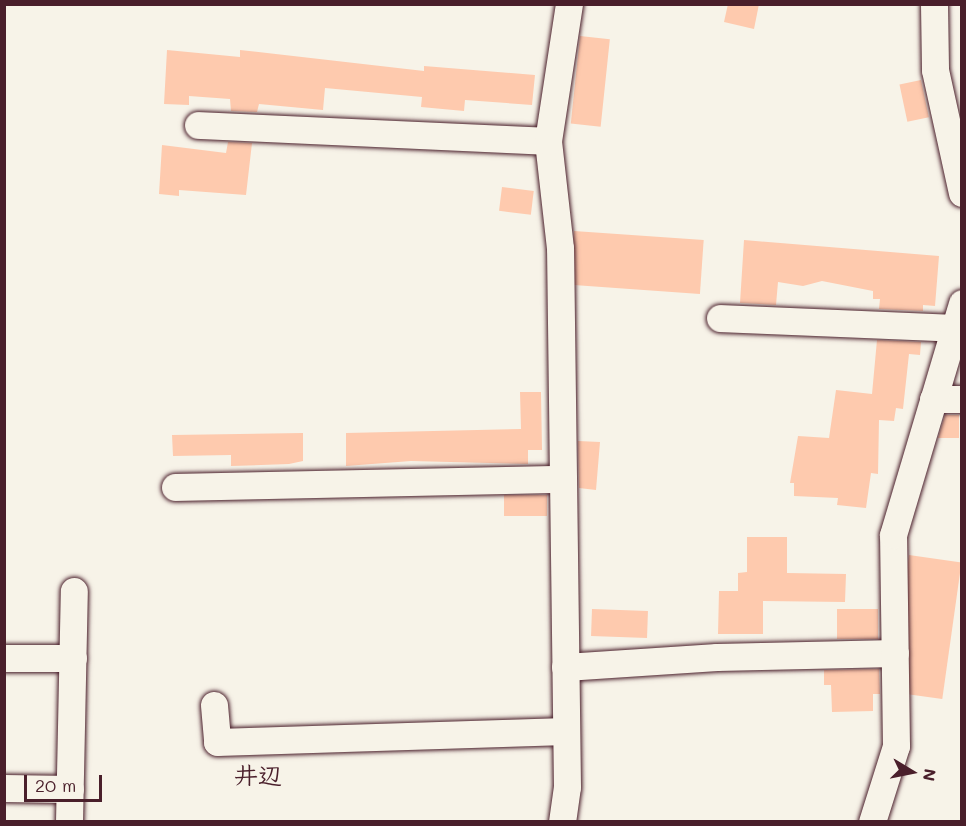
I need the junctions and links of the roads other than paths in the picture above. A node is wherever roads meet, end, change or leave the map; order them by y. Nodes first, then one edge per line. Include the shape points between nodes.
1 (569, 4) edge
2 (934, 4) edge
3 (198, 125) dead end
4 (548, 141) junction
5 (962, 193) edge
6 (962, 303) edge
7 (720, 318) dead end
8 (954, 328) junction
9 (933, 399) junction
10 (962, 399) edge
11 (563, 479) junction
12 (175, 487) dead end
13 (74, 591) dead end
14 (895, 653) junction
15 (4, 658) edge
16 (73, 658) junction
17 (565, 667) junction
18 (214, 705) dead end
19 (566, 731) junction
20 (4, 788) edge
21 (70, 789) junction
22 (69, 822) edge
23 (562, 822) edge
24 (872, 822) edge

1 - 4 street
2 - 5 street via 934,70
3 - 4 street
4 - 11 street via 560,248
6 - 8 street
7 - 8 street
8 - 9 street
9 - 10 street
9 - 14 street via 894,535
11 - 12 street
11 - 17 street
13 - 16 street
14 - 17 street via 717,657
14 - 24 street via 896,746
15 - 16 street
16 - 21 street
17 - 19 street
18 - 19 street via 217,742
19 - 23 street
20 - 21 street
21 - 22 street

